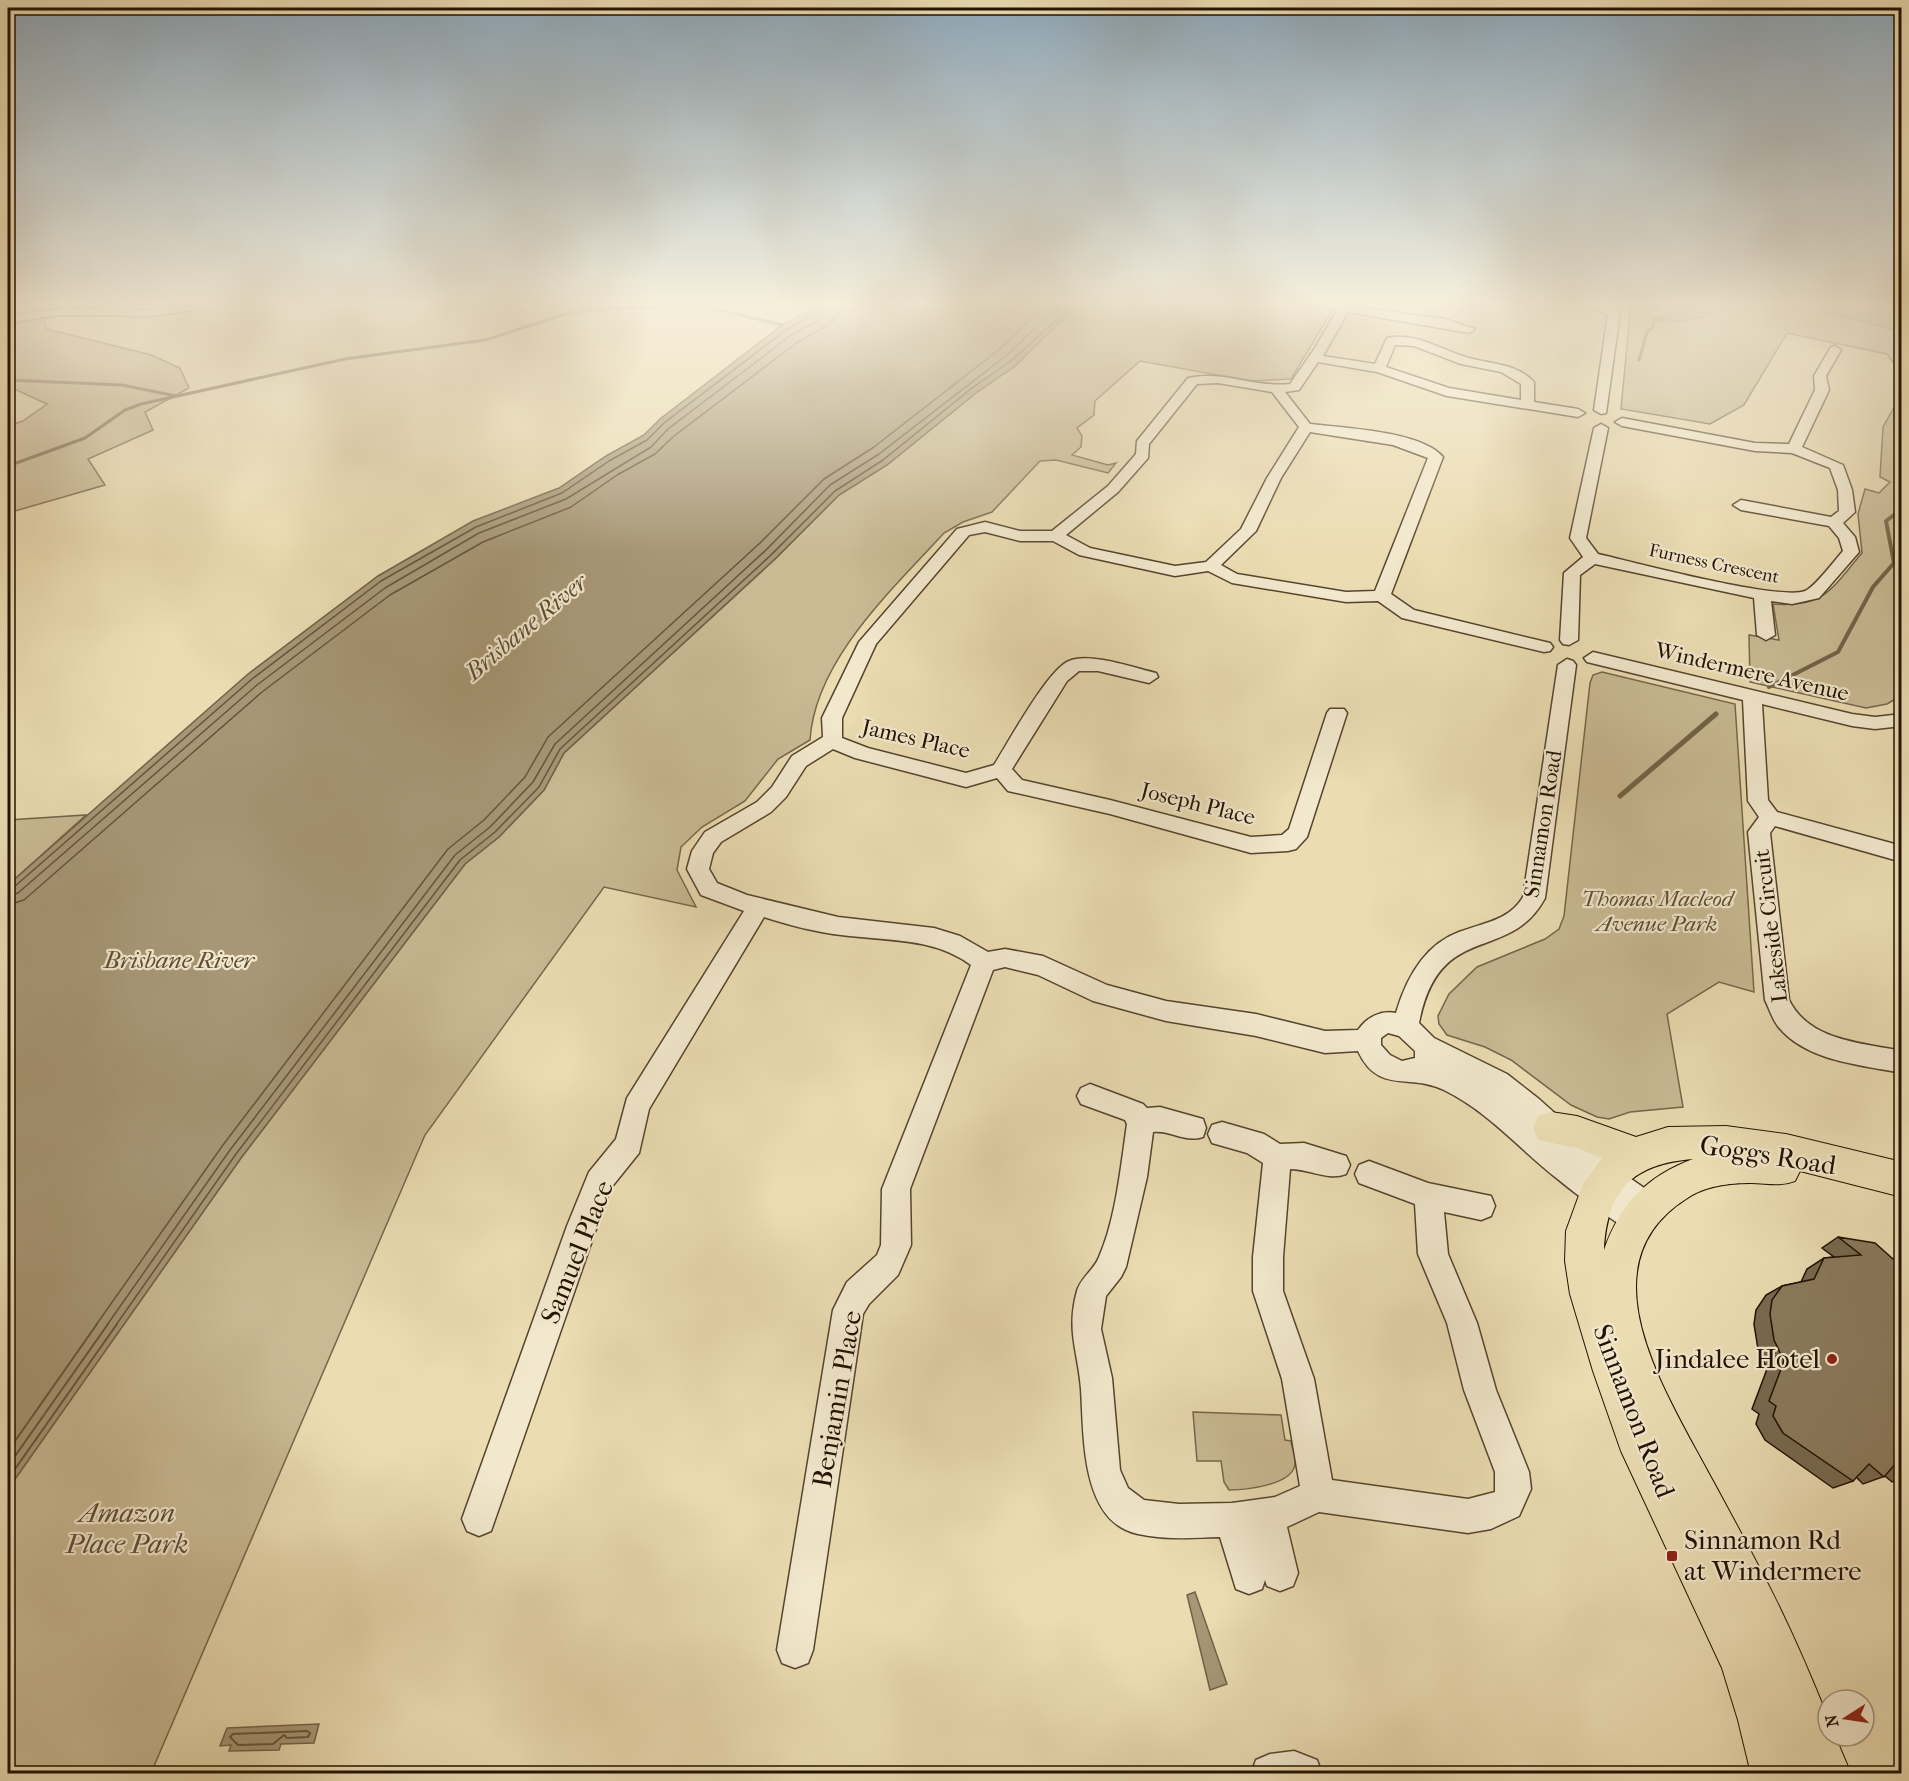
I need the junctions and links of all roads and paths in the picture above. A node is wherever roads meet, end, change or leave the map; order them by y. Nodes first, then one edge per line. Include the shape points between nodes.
1 (1189, 386) edge
2 (1257, 386) edge
3 (1295, 386) edge
4 (1427, 386) edge
5 (1528, 386) edge
6 (1604, 386) edge
7 (1821, 386) edge
8 (1276, 389) junction
9 (1527, 405) junction
10 (1601, 410) junction
11 (1578, 413) junction
12 (1622, 422) junction
13 (1306, 427) junction
14 (1601, 428) junction
15 (1794, 449) junction
16 (1834, 522) junction
17 (1738, 525) dead end
18 (1060, 532) junction
19 (1592, 558) junction
20 (1212, 566) junction
21 (1762, 595) junction
22 (1382, 596) junction
23 (1766, 635) dead end
24 (1569, 640) junction
25 (1544, 647) junction
26 (1593, 658) junction
27 (1567, 665) junction
28 (1149, 677) dead end
29 (1752, 696) junction
30 (1337, 713) dead end
31 (1902, 720) edge
32 (831, 741) junction
33 (1001, 770) junction
34 (1770, 817) junction
35 (1902, 854) edge
36 (759, 907) junction
37 (984, 962) junction
38 (1406, 1026) junction
39 (1367, 1041) junction
40 (1422, 1058) junction
41 (1902, 1062) edge
42 (1090, 1096) dead end
43 (1141, 1121) junction
44 (1193, 1128) dead end
45 (1551, 1128) junction
46 (1222, 1134) dead end
47 (1638, 1155) junction
48 (1277, 1157) junction
49 (1336, 1165) dead end
50 (1369, 1174) dead end
51 (1902, 1180) edge
52 (1603, 1185) junction
53 (1428, 1196) junction
54 (1902, 1199) edge
55 (1481, 1206) dead end
56 (1641, 1213) junction
57 (1318, 1495) junction
58 (1267, 1515) junction
59 (479, 1519) dead end
60 (1232, 1520) junction
61 (795, 1650) dead end
62 (1269, 1773) edge
63 (1303, 1773) edge
64 (1777, 1773) edge
65 (1825, 1773) edge

1 - 18 street via 1142,444 1143,455 1109,494
2 - 8 street
3 - 8 street
4 - 9 street
5 - 9 street
6 - 10 street
7 - 15 street
8 - 13 street
9 - 11 street
10 - 11 street
10 - 12 street
11 - 14 street via 1581,422
12 - 14 street via 1619,427
12 - 15 street via 1755,447
13 - 20 street via 1274,478 1248,531
13 - 22 street via 1407,444 1428,449 1436,457
14 - 19 street via 1578,538
15 - 16 street via 1836,465 1845,490 1847,512
16 - 17 street via 1739,498
16 - 21 street, Furness Crescent via 1847,537 1851,552 1814,594 1792,599
18 - 20 street via 1085,552 1175,571
18 - 32 street via 1020,536 985,527 963,532 868,642 832,718
19 - 21 street, Furness Crescent
19 - 24 street via 1572,573
20 - 22 street via 1232,578 1346,597
21 - 23 street
22 - 25 street via 1408,614
24 - 25 street via 1555,639
24 - 26 street via 1583,645
25 - 27 street via 1550,657
26 - 27 street via 1585,665
26 - 29 street, Windermere Avenue
27 - 38 street, Sinnamon Road via 1534,898 1517,921 1464,939 1440,954 1418,983
28 - 33 street via 1098,665 1074,666 1060,677
29 - 31 street, Windermere Avenue via 1851,720
29 - 34 street, Lakeside Circuit via 1758,801
30 - 33 street, Joseph Place via 1299,832 1288,843 1251,845 1015,786
32 - 33 street, James Place via 966,780
32 - 36 street via 798,761 779,792 764,807 714,837 703,851 698,869 709,889
34 - 35 street, Lakeside Circuit
34 - 41 street, Lakeside Circuit via 1760,832 1777,1000 1782,1016 1795,1030 1818,1043
36 - 37 street via 840,926 948,940 969,949
36 - 59 street, Samuel Place via 636,1106 629,1144 599,1181
37 - 39 street via 1005,958 1043,966 1101,994 1166,1011 1256,1025 1325,1042
37 - 61 street, Benjamin Place via 896,1189 896,1245 888,1265 858,1293 848,1310
38 - 39 street via 1378,1024
38 - 40 street via 1415,1032
39 - 40 street via 1374,1058 1382,1065 1406,1073
40 - 45 street via 1498,1082
40 - 52 street via 1494,1106 1568,1171
42 - 43 street via 1134,1112
43 - 44 street via 1160,1119
43 - 60 street via 1121,1233 1111,1267 1092,1290 1087,1310 1103,1471 1116,1500 1137,1517
45 - 47 main road via 1577,1132
45 - 52 street
46 - 48 street via 1254,1143
47 - 51 main road, Goggs Road via 1667,1144 1739,1145
47 - 52 main road, Goggs Road
48 - 49 street via 1304,1156
48 - 57 street via 1268,1292 1298,1379
50 - 53 street
52 - 56 street
52 - 64 main road, Sinnamon Road via 1586,1227 1584,1251 1587,1278 1613,1372 1651,1468 1751,1676
53 - 55 street
53 - 57 street via 1433,1254 1462,1323 1480,1390 1512,1472 1514,1489 1507,1504 1468,1516
54 - 56 main road, Goggs Road via 1755,1166 1716,1169 1680,1180
56 - 65 main road, Sinnamon Road via 1622,1251 1617,1278 1617,1304 1629,1359 1667,1442 1755,1608
57 - 58 street
58 - 60 street
58 - 60 street via 1264,1574
62 - 63 street

